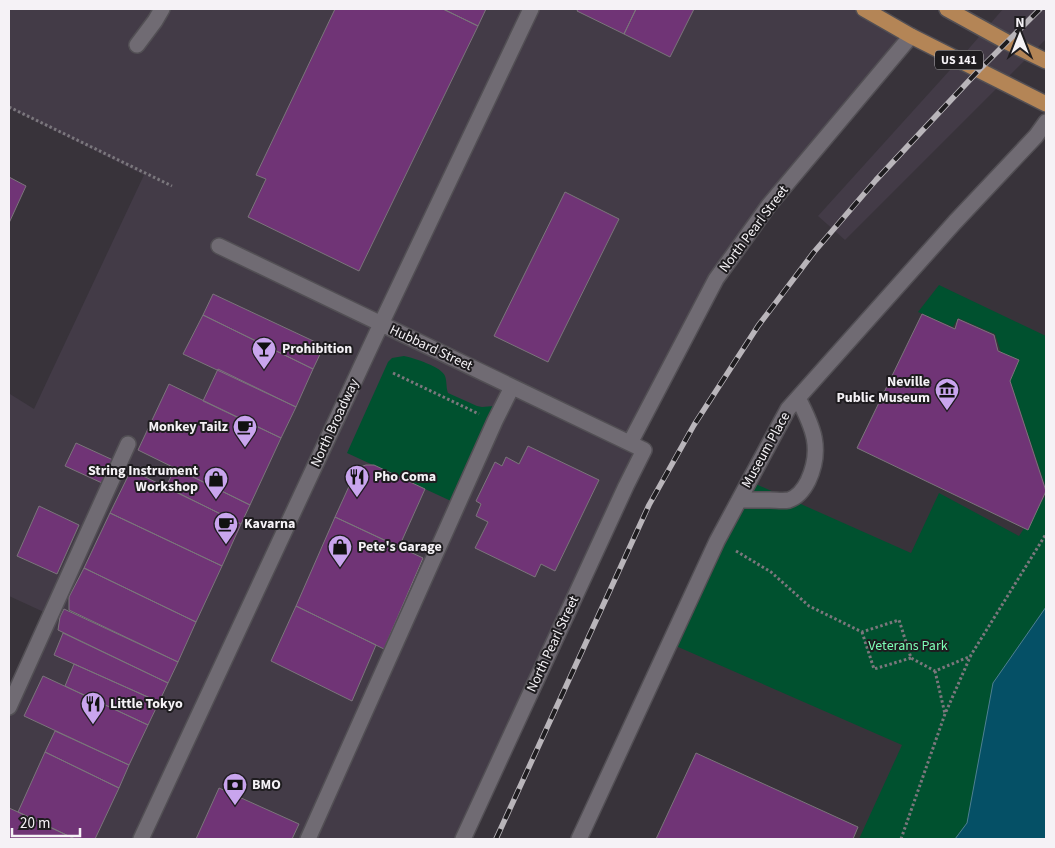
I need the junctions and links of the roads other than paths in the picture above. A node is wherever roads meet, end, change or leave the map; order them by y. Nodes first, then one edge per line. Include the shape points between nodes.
1 (162, 9) edge
2 (531, 9) edge
3 (947, 9) edge
4 (870, 10) edge
5 (911, 36) junction
6 (137, 45) dead end
7 (1046, 62) edge
8 (1046, 104) edge
9 (1046, 122) edge
10 (219, 246) dead end
11 (381, 324) junction
12 (512, 387) junction
13 (798, 398) junction
14 (128, 444) dead end
15 (637, 447) junction
16 (739, 500) junction
17 (9, 707) edge
18 (141, 839) edge
19 (308, 839) edge
20 (463, 839) edge
21 (579, 839) edge

1 - 6 street
2 - 11 street, North Broadway
3 - 7 main road, US 141
4 - 5 main road, US 141
5 - 8 main road, US 141
5 - 15 street, North Pearl Street via 769,205 716,279
9 - 13 street, Museum Place
10 - 11 street, Hubbard Street
11 - 12 street, Hubbard Street
11 - 18 street, North Broadway
12 - 15 street, Hubbard Street
12 - 19 street
13 - 16 street, Museum Place via 788,409
13 - 16 street via 810,420 816,444 814,466 802,491 790,500
14 - 17 street
15 - 20 street, North Pearl Street via 626,486
16 - 21 street, Museum Place

